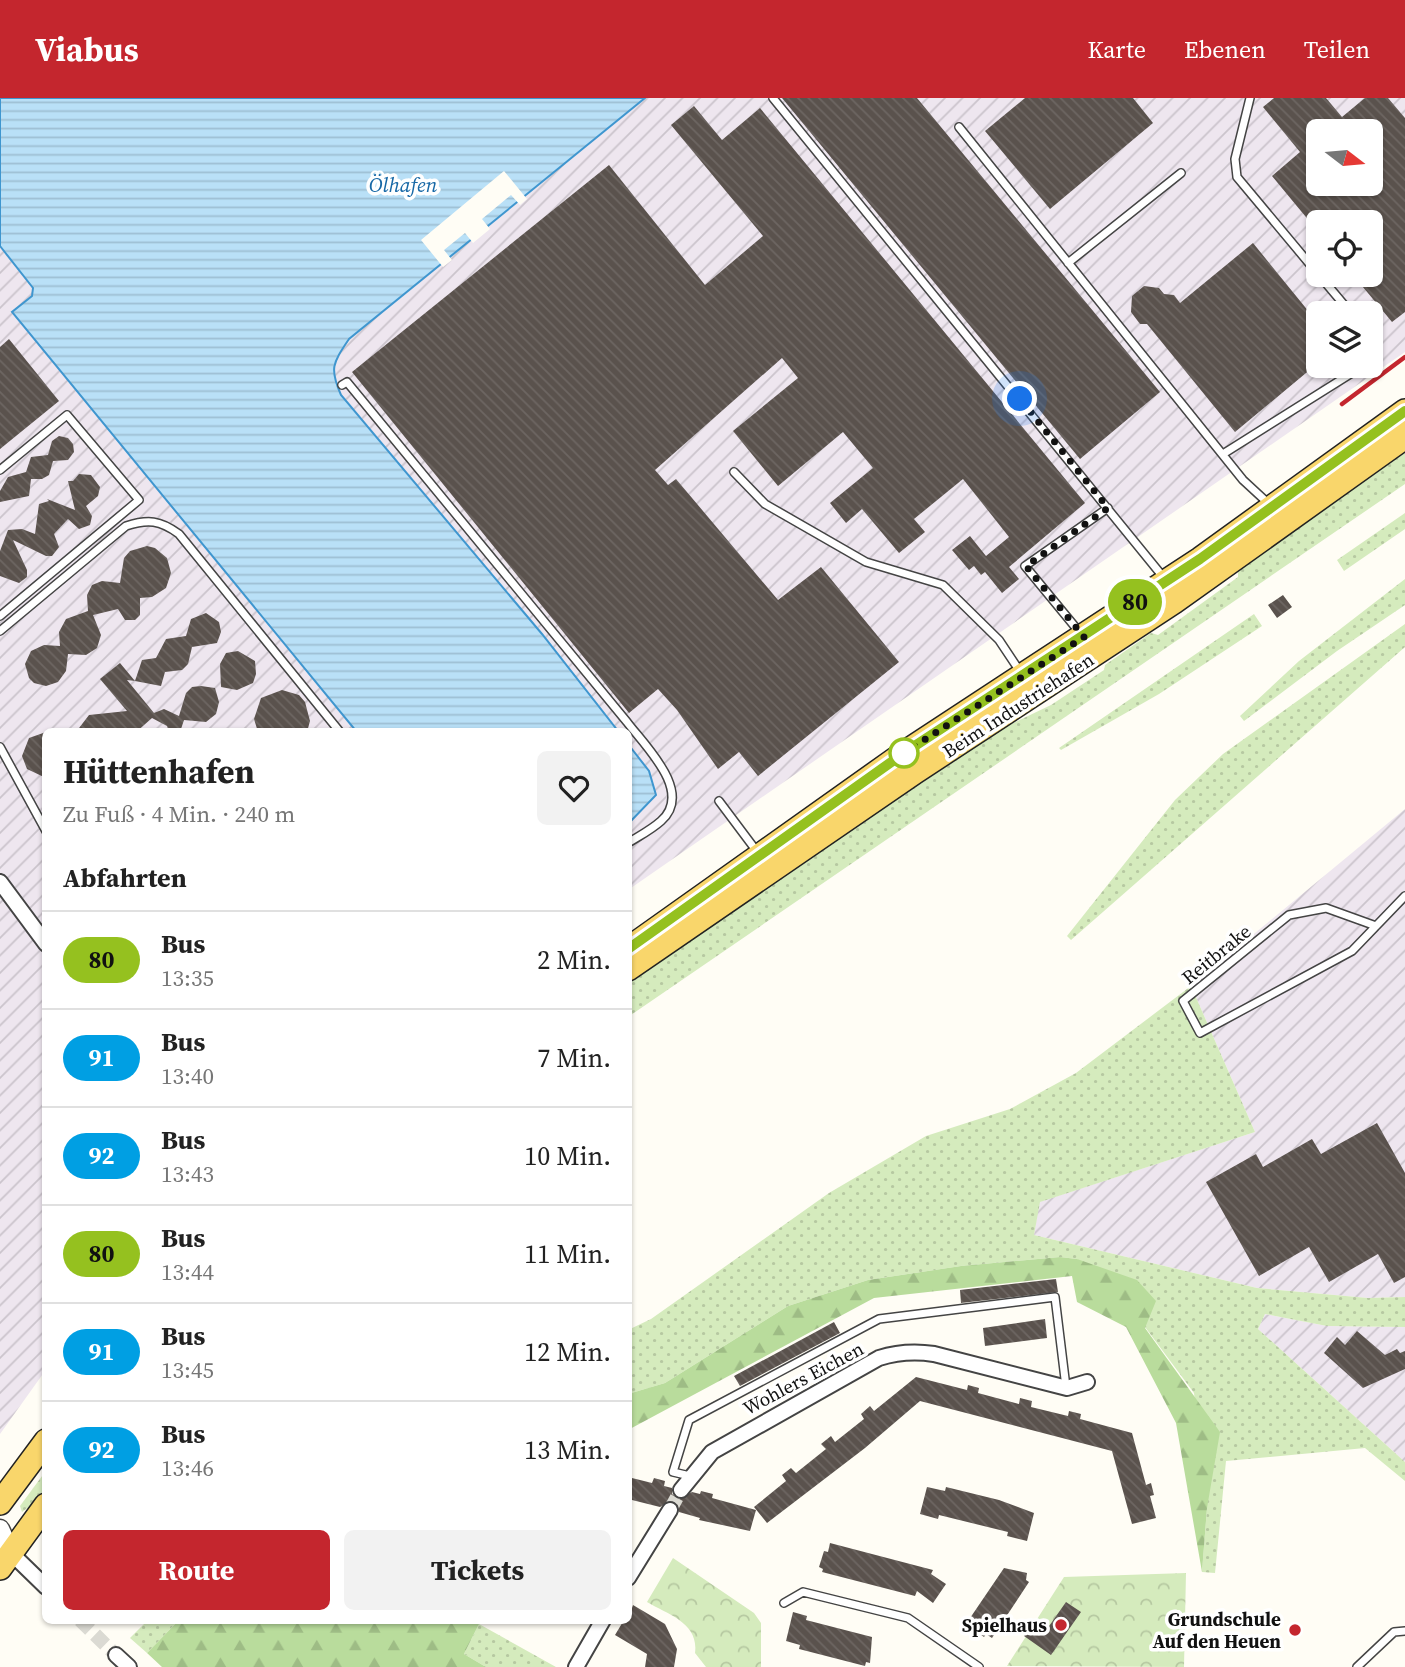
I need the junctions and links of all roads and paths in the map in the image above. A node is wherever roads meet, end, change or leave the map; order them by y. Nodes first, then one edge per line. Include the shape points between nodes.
1 (773, 98) edge
2 (1250, 98) edge
3 (959, 127) dead end
4 (1181, 173) dead end
5 (1306, 260) edge
6 (1068, 263) junction
7 (1329, 287) edge
8 (1341, 301) edge
9 (1344, 378) edge
10 (342, 385) dead end
11 (1405, 411) edge
12 (1405, 437) edge
13 (1223, 454) junction
14 (0, 471) edge
15 (734, 472) dead end
16 (1272, 507) junction
17 (1108, 508) junction
18 (1167, 581) junction
19 (0, 616) edge
20 (0, 631) edge
21 (1084, 637) junction
22 (1023, 676) junction
23 (337, 728) edge
24 (631, 728) edge
25 (632, 729) edge
26 (0, 747) edge
27 (719, 801) dead end
28 (42, 824) edge
29 (632, 840) edge
30 (761, 857) junction
31 (0, 882) edge
32 (1405, 896) edge
33 (1376, 926) junction
34 (42, 939) edge
35 (632, 946) edge
36 (632, 966) edge
37 (1087, 1382) dead end
38 (1067, 1388) junction
39 (42, 1446) edge
40 (690, 1476) junction
41 (681, 1490) tunnel mouth
42 (0, 1503) edge
43 (42, 1510) edge
44 (670, 1510) tunnel mouth
45 (0, 1530) edge
46 (4, 1556) edge
47 (632, 1572) edge
48 (42, 1584) edge
49 (784, 1603) dead end
50 (601, 1624) edge
51 (1405, 1630) edge
52 (116, 1655) tunnel mouth
53 (129, 1667) edge
54 (576, 1667) edge
55 (979, 1667) edge
56 (1357, 1667) edge

1 - 17 lane
2 - 5 lane via 1235,159 1237,177
3 - 6 lane
4 - 6 lane
6 - 13 lane
7 - 8 lane
9 - 13 lane
10 - 24 lane via 347,382
11 - 16 main road, Beim Industriehafen
12 - 36 main road, Beim Industriehafen via 1174,602
13 - 16 lane
14 - 19 lane via 67,415 139,500
15 - 22 lane via 765,504 866,562 943,585 999,640
16 - 18 main road, Beim Industriehafen
17 - 18 lane
17 - 21 lane via 1026,566
18 - 21 main road, Beim Industriehafen
20 - 23 lane via 126,526 147,520 164,523 179,534
21 - 22 main road, Beim Industriehafen
22 - 30 main road, Beim Industriehafen via 904,753
25 - 29 lane via 673,792 671,809 662,821
26 - 28 lane
27 - 30 lane
30 - 35 main road, Beim Industriehafen
31 - 34 street
32 - 33 lane, Reitbrake
33 - 33 lane, Reitbrake via 1352,951 1200,1033 1183,1001 1289,915 1326,908
37 - 38 street
38 - 40 street, Wohlers Eichen via 934,1354 895,1353 749,1428 712,1451
38 - 40 lane via 1055,1297 879,1319 689,1420 673,1472
39 - 42 main road
40 - 41 street, Wohlers Eichen
43 - 46 main road
44 - 47 street
45 - 46 street
46 - 48 street
49 - 55 lane via 803,1592 908,1618
50 - 54 street
51 - 56 lane via 1394,1632
52 - 53 street

